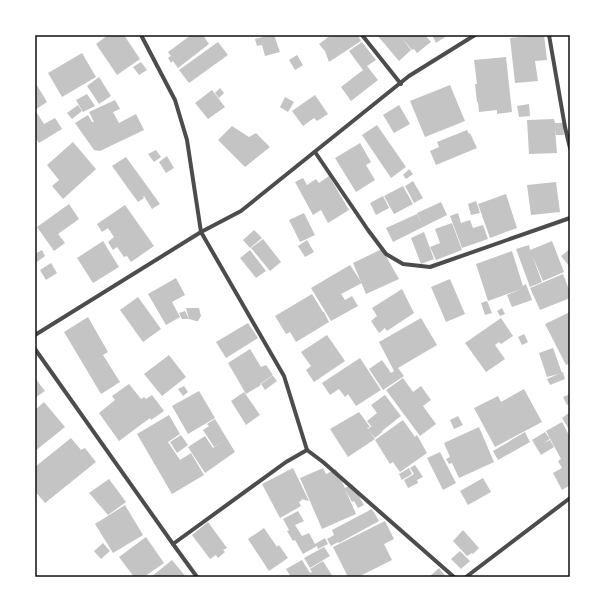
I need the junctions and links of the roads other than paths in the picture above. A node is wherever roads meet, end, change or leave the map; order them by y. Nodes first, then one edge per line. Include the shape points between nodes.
1 (141, 35) edge
2 (362, 35) edge
3 (475, 35) edge
4 (549, 35) edge
5 (401, 84) junction
6 (570, 148) edge
7 (315, 152) junction
8 (570, 218) edge
9 (201, 232) junction
10 (35, 336) edge
11 (35, 349) edge
12 (307, 450) junction
13 (570, 498) edge
14 (173, 544) junction
15 (197, 577) edge
16 (454, 577) edge
17 (466, 577) edge

1 - 9 street via 175,100 187,140
2 - 5 street
3 - 5 street via 409,76
4 - 6 street
5 - 7 street
7 - 8 street via 386,254 403,264 430,267
7 - 9 street via 241,211
9 - 10 street
9 - 12 street via 284,376
11 - 14 street
12 - 14 street via 286,462
12 - 16 street
13 - 17 street
14 - 15 street

